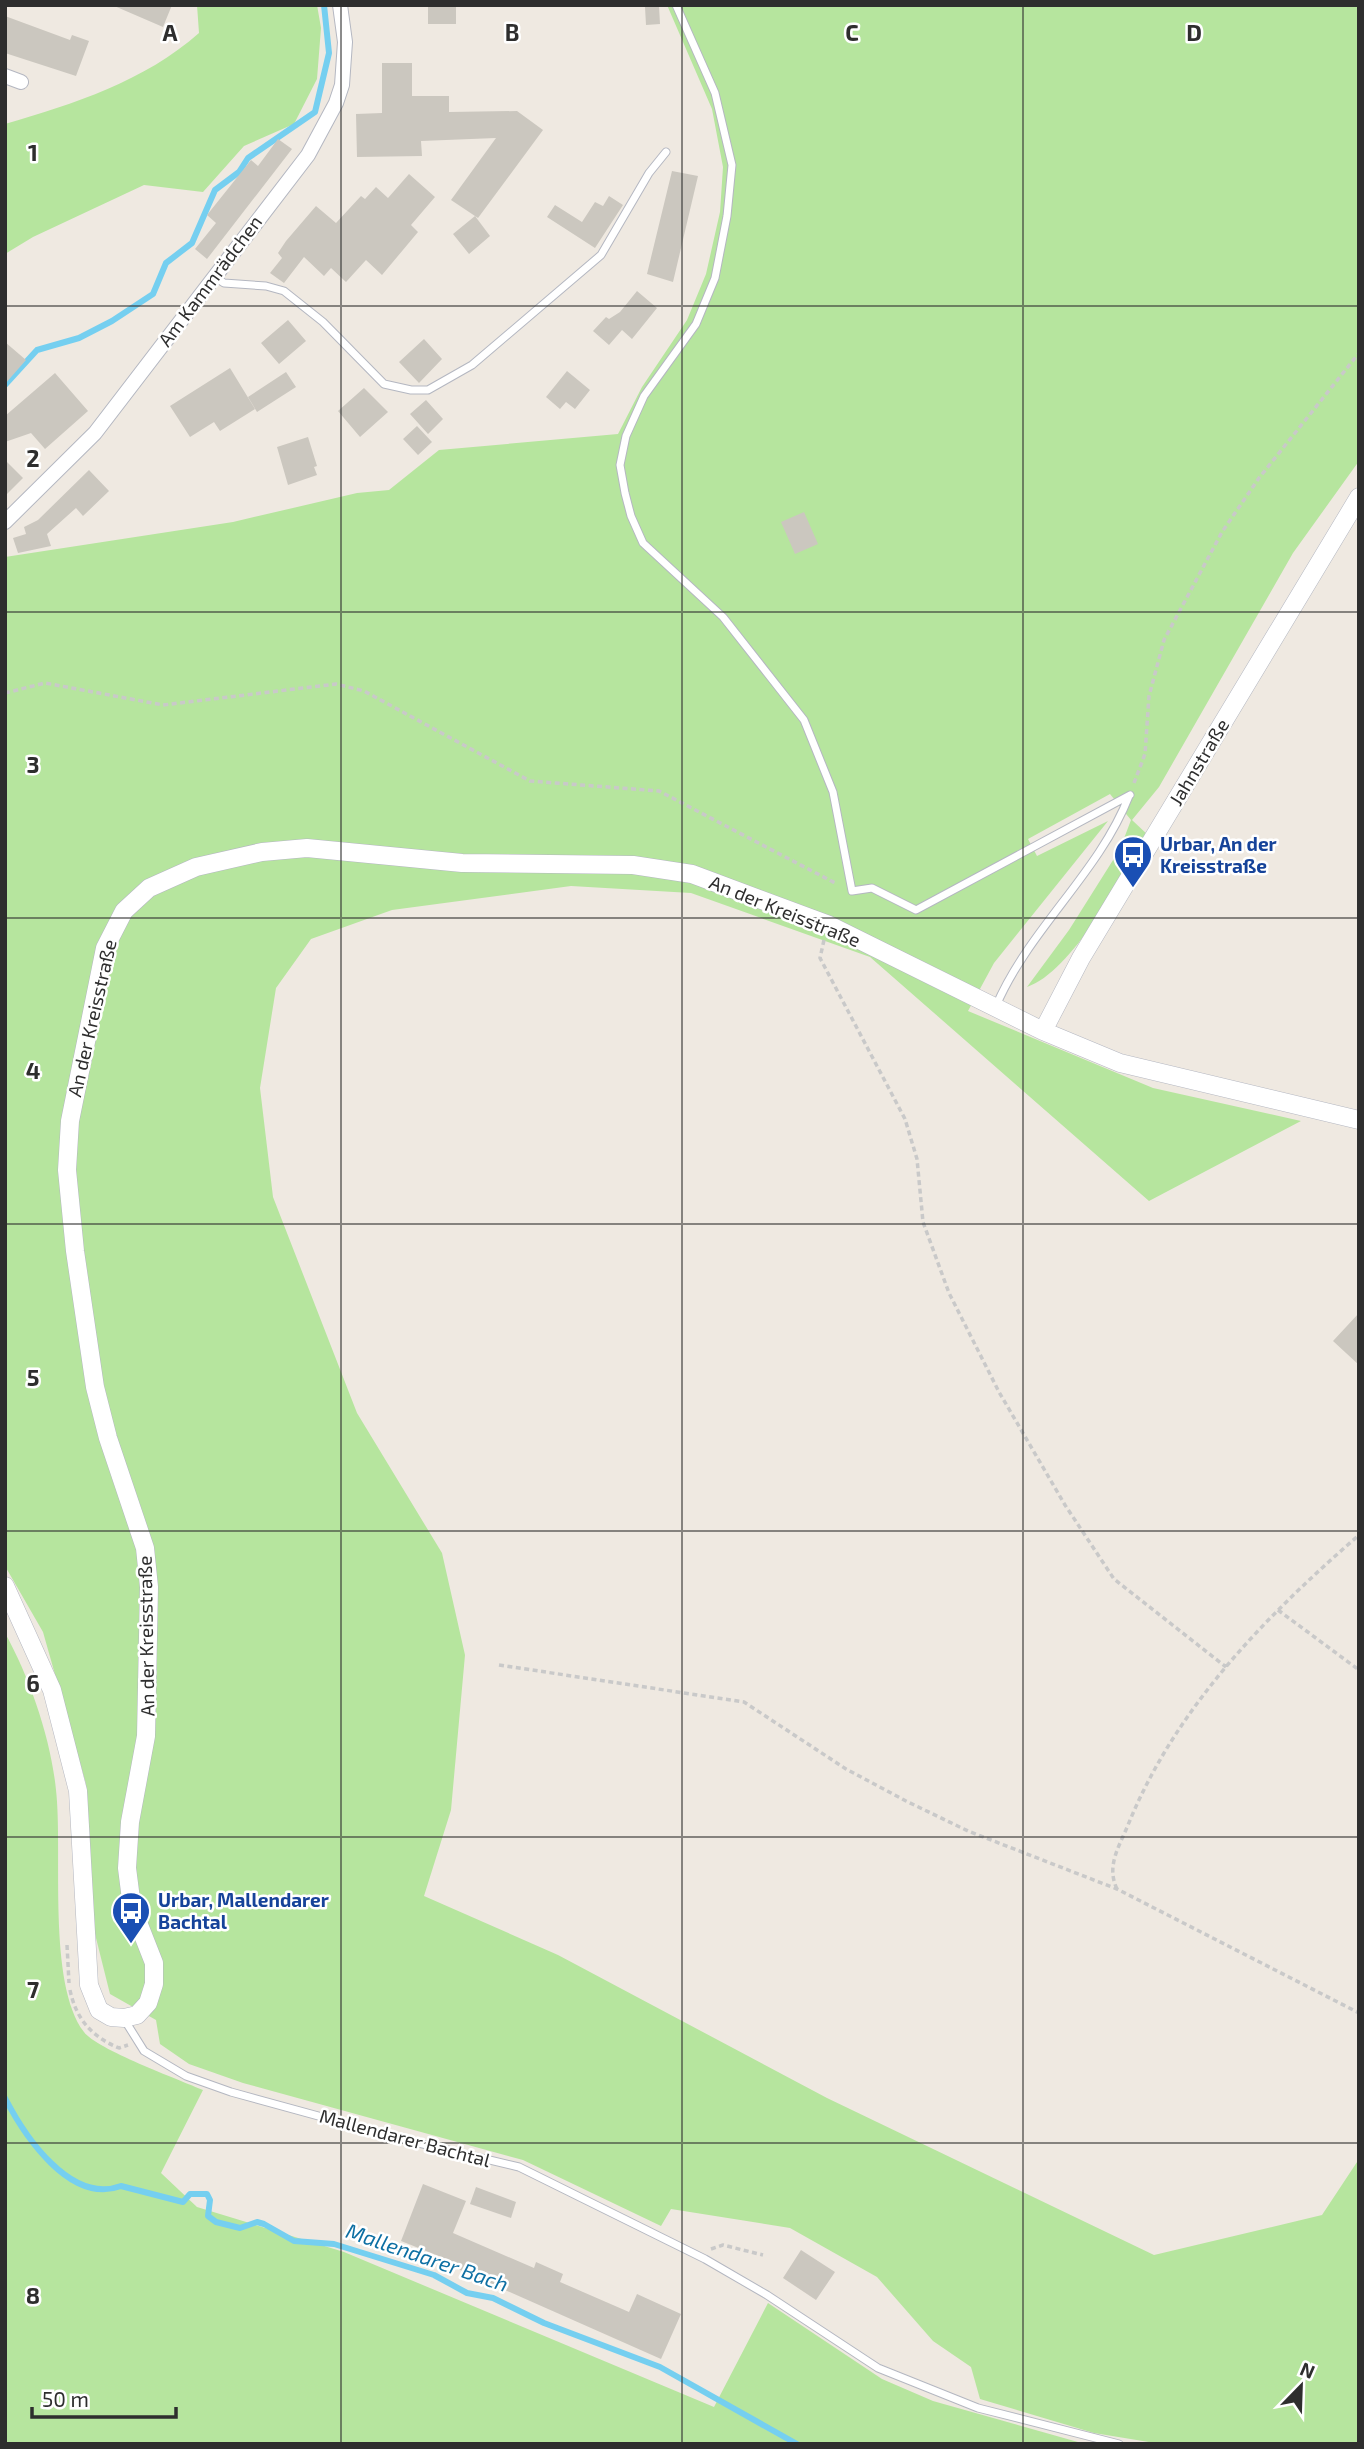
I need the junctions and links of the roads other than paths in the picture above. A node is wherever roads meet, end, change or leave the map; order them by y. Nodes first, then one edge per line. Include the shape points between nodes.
1 (341, 5) edge
2 (676, 5) edge
3 (5, 76) edge
4 (21, 82) dead end
5 (666, 152) dead end
6 (213, 276) junction
7 (1359, 497) edge
8 (5, 522) edge
9 (995, 1007) junction
10 (1043, 1031) junction
11 (1359, 1120) edge
12 (5, 1586) edge
13 (124, 2018) junction
14 (1119, 2444) edge

1 - 6 street, Am Kammrädchen via 345,57 342,85 332,112 308,155
2 - 9 lane via 715,93 732,165 729,203 715,278 696,324 644,396 626,436 620,465 631,516 643,543 723,617 804,720 833,792 852,891 872,888 916,910 1130,795 1117,827 1009,976
3 - 4 street
5 - 6 lane via 601,255 472,365 428,390 384,384 323,322 284,291 224,283
6 - 8 street, Am Kammrädchen via 95,433
7 - 10 street, Jahnstraße via 1081,958
9 - 10 street, An der Kreisstraße
9 - 13 street, An der Kreisstraße via 829,925 748,892 680,872 633,865 462,863 307,848 262,852 196,867 149,888 124,911 105,948 94,992 73,1097 68,1170 95,1387 145,1548 149,1587 146,1736 130,1822 127,1868 132,1907 154,1963 154,1984 148,2003 137,2015
10 - 11 street, An der Kreisstraße via 1120,1063
12 - 13 street via 52,1690 78,1791 89,1985 99,2010
13 - 14 lane, Mallendarer Bachtal via 144,2052 187,2076 271,2103 519,2167 705,2259 878,2368 978,2408

